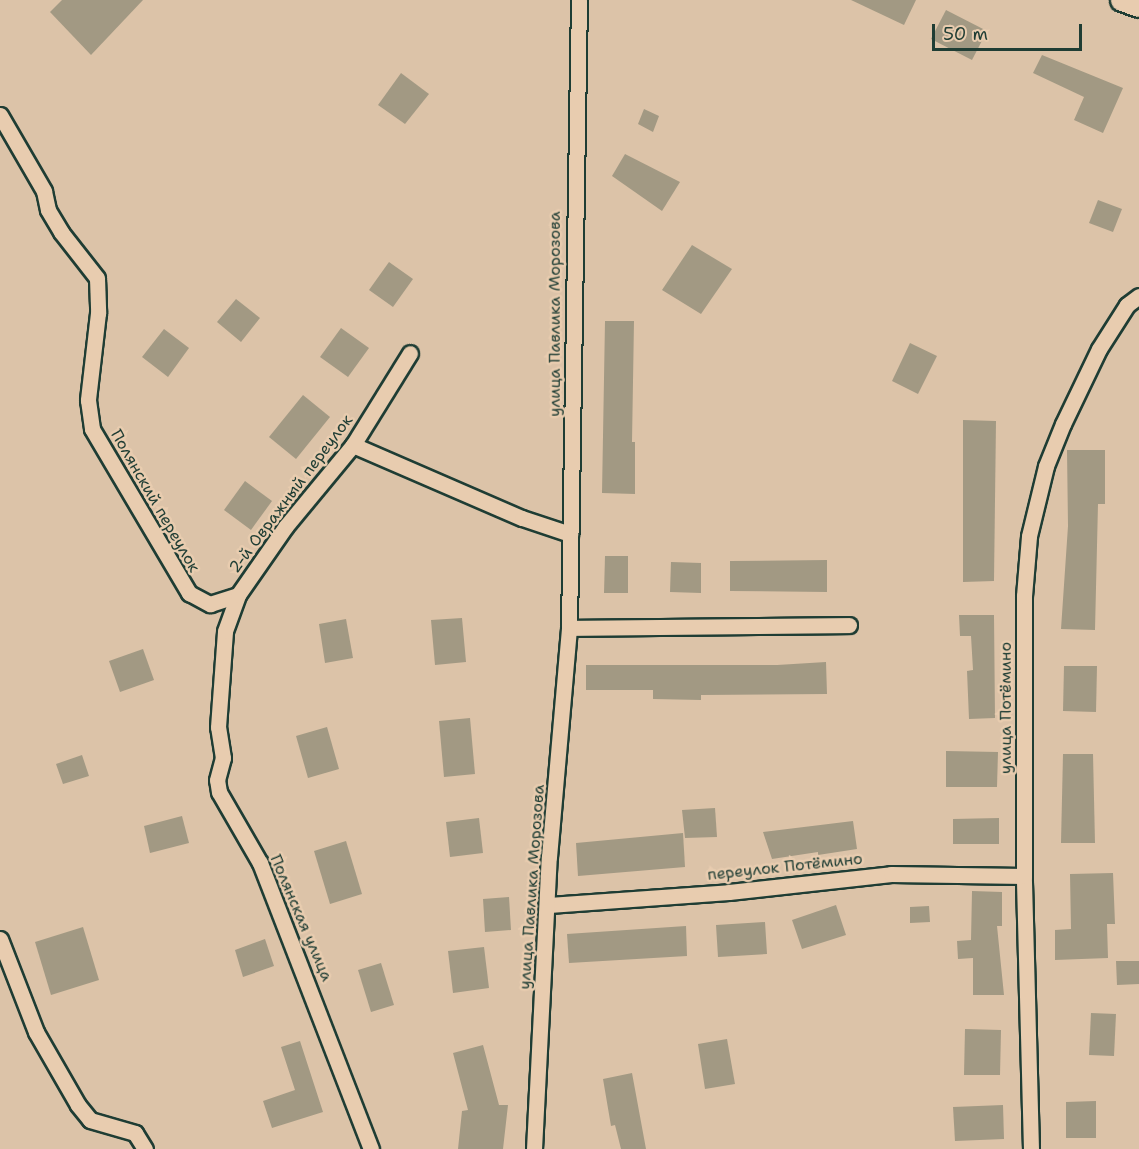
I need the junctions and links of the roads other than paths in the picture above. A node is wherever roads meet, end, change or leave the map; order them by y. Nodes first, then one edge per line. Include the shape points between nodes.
1 (579, 0) edge
2 (1122, 0) edge
3 (1139, 6) edge
4 (0, 115) edge
5 (1139, 296) edge
6 (410, 353) dead end
7 (353, 445) junction
8 (570, 534) junction
9 (237, 595) junction
10 (201, 602) junction
11 (849, 624) dead end
12 (569, 628) junction
13 (225, 631) junction
14 (1024, 876) junction
15 (549, 904) junction
16 (0, 939) edge
17 (146, 1149) edge
18 (371, 1149) edge
19 (534, 1149) edge
20 (1031, 1149) edge

1 - 8 street, улица Павлика Морозова
2 - 3 main road
4 - 10 street, Полянский переулок via 44,191 48,210 61,232 97,278 98,314 88,400 92,429 177,577
5 - 14 street, улица Потёмино via 1127,305 1099,349 1063,423 1035,507 1024,596
6 - 7 street, 2-й Овражный переулок
7 - 8 street via 522,518
7 - 9 street, 2-й Овражный переулок via 286,526
8 - 12 street, улица Павлика Морозова
9 - 10 street via 221,602
9 - 13 street, Полянская улица
10 - 13 street, Полянский переулок via 214,613
11 - 12 street
12 - 15 street, улица Павлика Морозова
13 - 18 street, Полянская улица via 218,728 224,758 217,780 219,792 260,863
14 - 15 street, переулок Потёмино via 891,874 729,892
14 - 20 street, улица Потёмино
15 - 19 street, улица Павлика Морозова
16 - 17 street via 36,1032 78,1105 90,1120 135,1133

